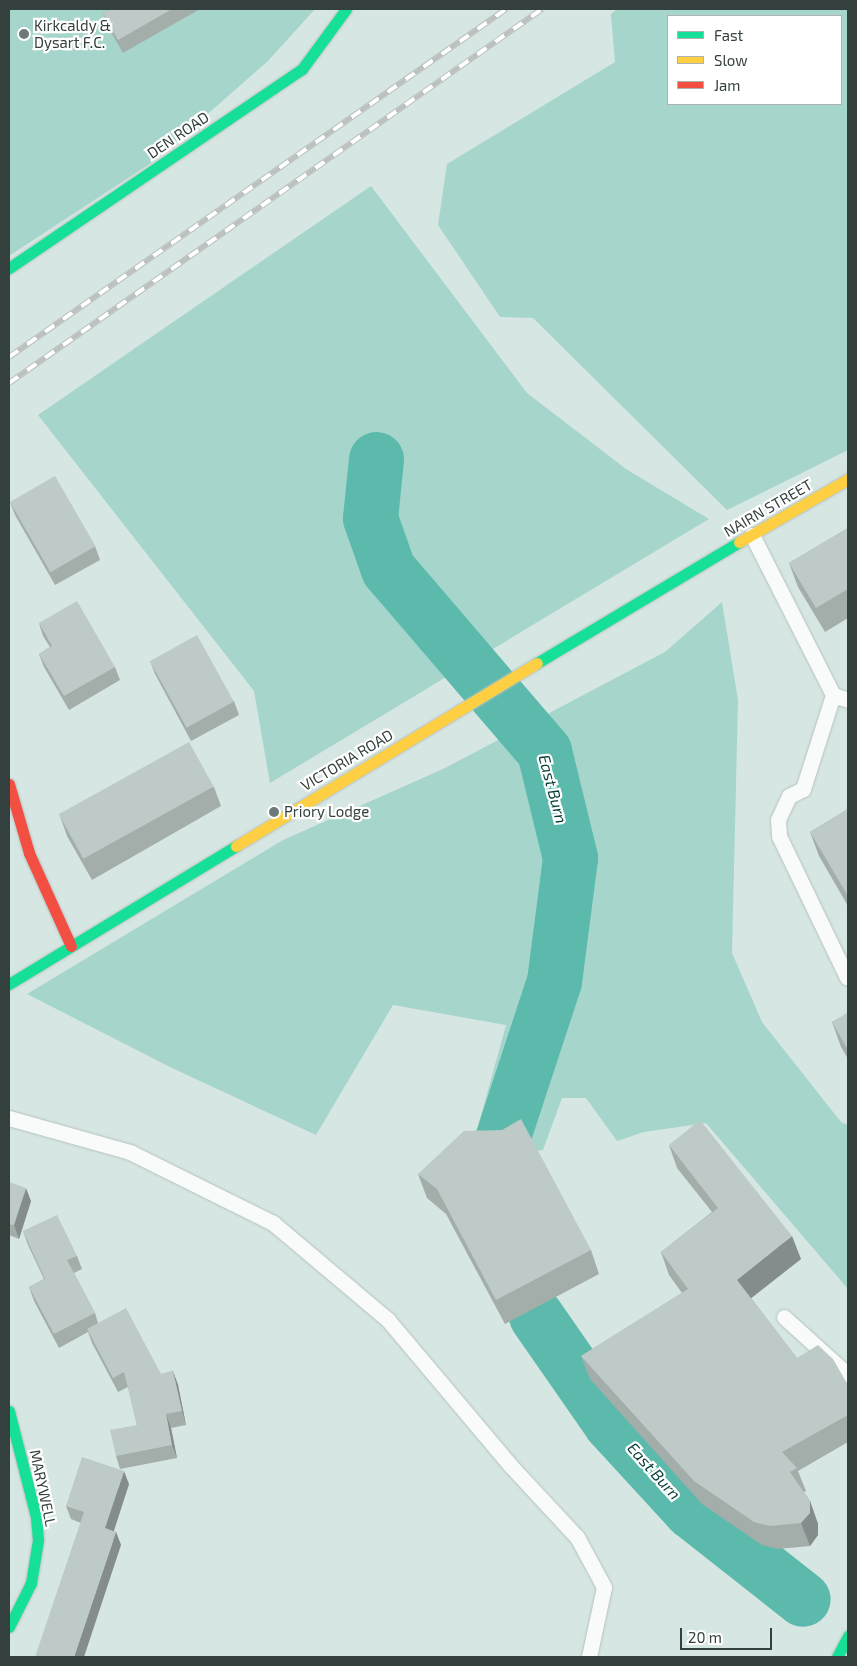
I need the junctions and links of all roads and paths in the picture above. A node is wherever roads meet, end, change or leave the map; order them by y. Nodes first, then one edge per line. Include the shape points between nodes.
1 (346, 9) edge
2 (9, 268) edge
3 (848, 479) edge
4 (752, 535) junction
5 (702, 563) joint
6 (833, 695) junction
7 (848, 700) edge
8 (9, 784) edge
9 (72, 946) junction
10 (847, 977) dead end
11 (11, 983) edge
12 (9, 1118) edge
13 (784, 1317) dead end
14 (848, 1374) edge
15 (9, 1411) edge
16 (9, 1627) edge
17 (848, 1636) edge
18 (589, 1657) edge
19 (837, 1657) edge

1 - 2 main road, DEN ROAD via 302,69
3 - 4 main road, NAIRN STREET
4 - 5 main road, NAIRN STREET
4 - 6 lane
5 - 9 main road, VICTORIA ROAD
6 - 7 lane
6 - 10 lane via 803,788 788,796 782,806 779,836
8 - 9 main road via 29,853
9 - 11 main road, VICTORIA ROAD
12 - 18 lane via 130,1152 274,1223 388,1320 510,1465 577,1537 604,1587
13 - 14 lane
15 - 16 main road, MARYWELL via 36,1517 38,1540 31,1584
17 - 19 main road

